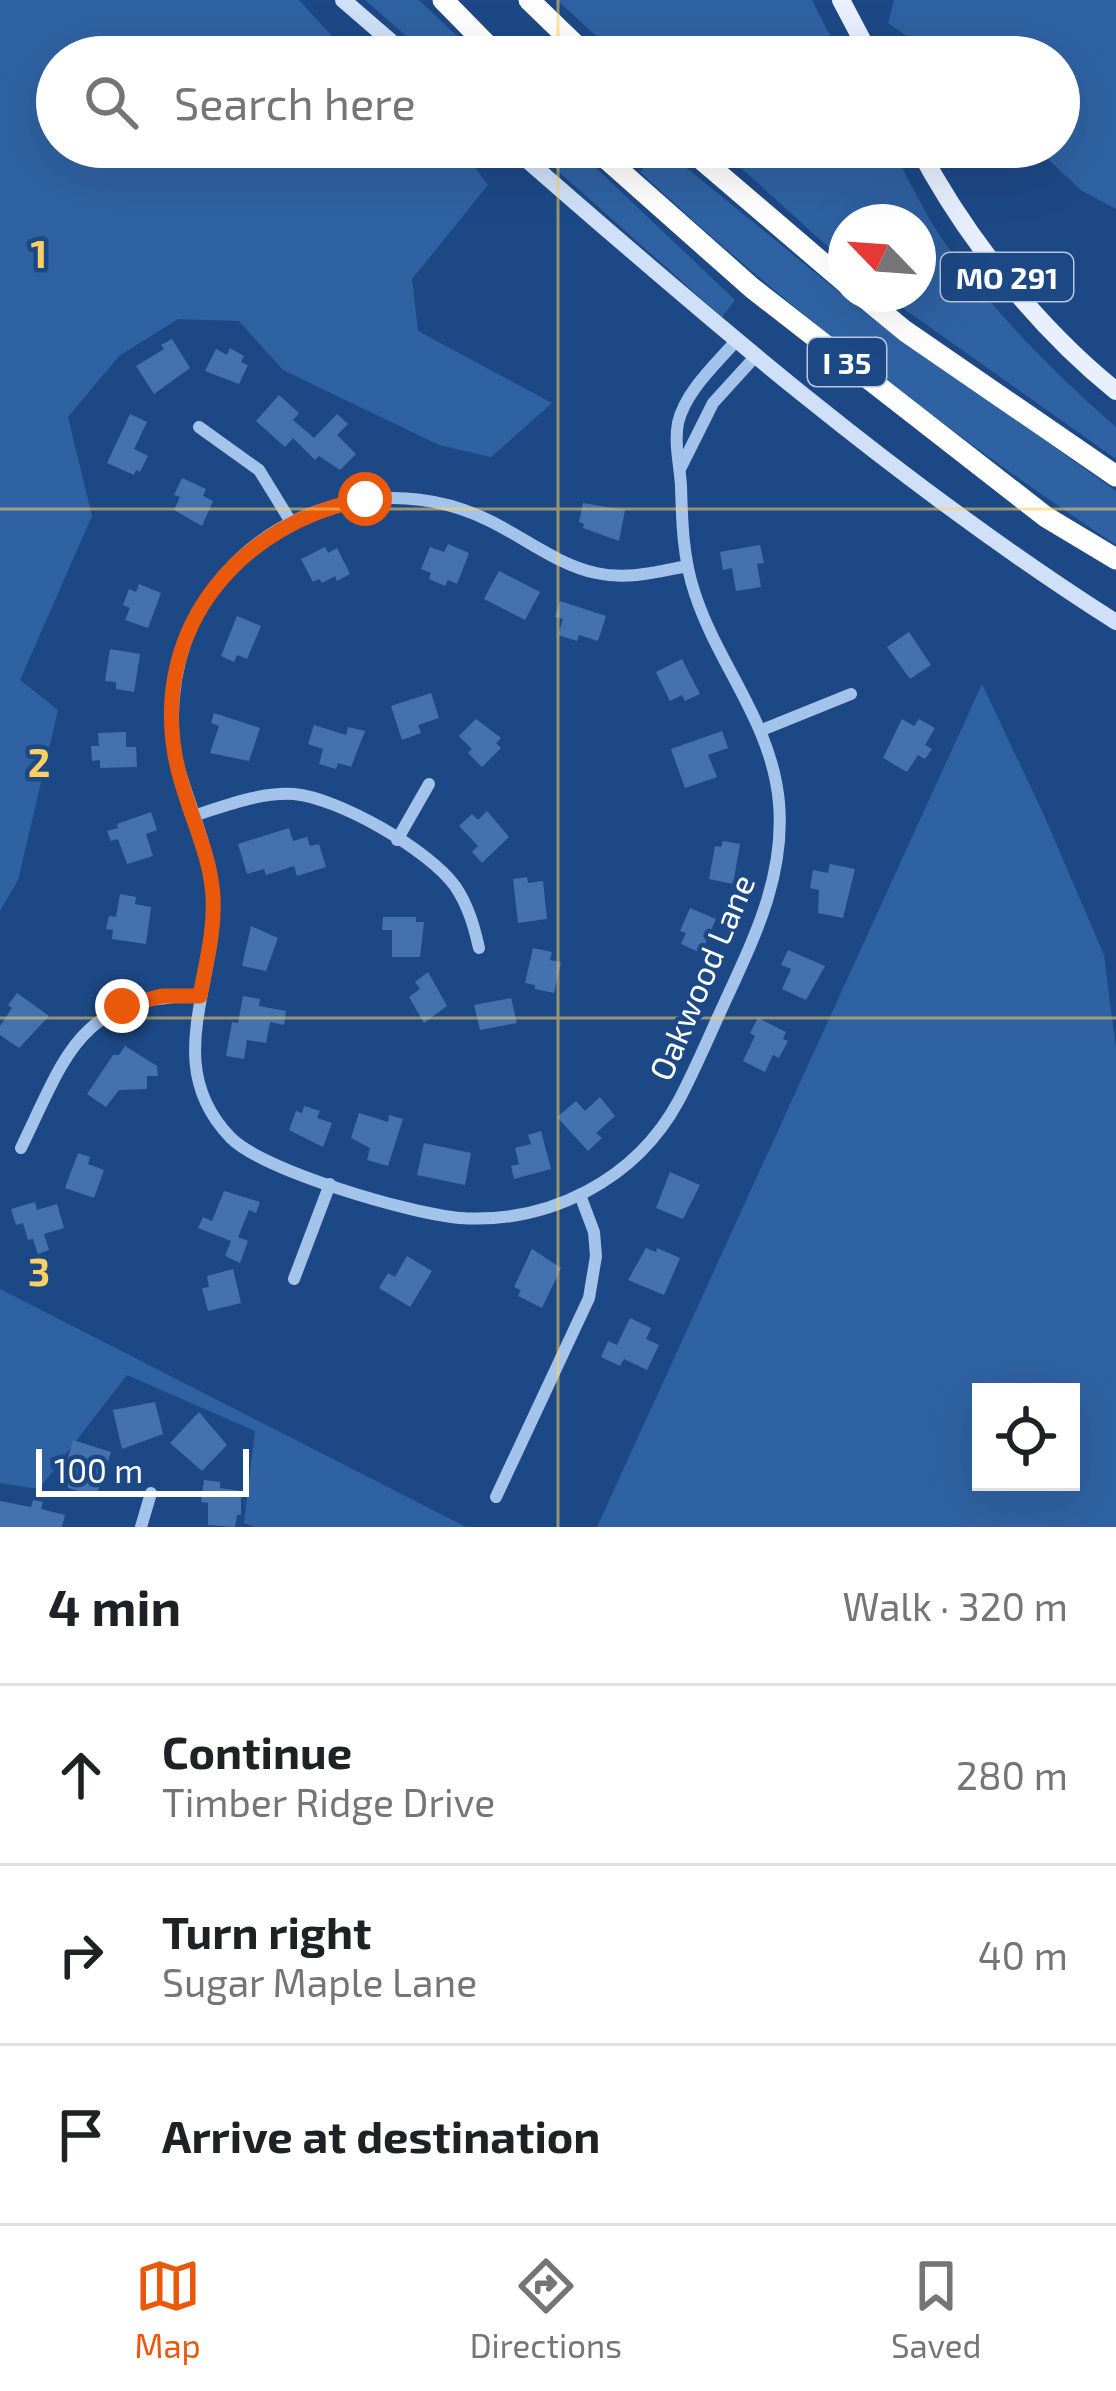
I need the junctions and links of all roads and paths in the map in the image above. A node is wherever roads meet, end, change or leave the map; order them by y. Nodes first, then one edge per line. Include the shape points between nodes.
1 (343, 0) edge
2 (442, 0) edge
3 (530, 0) edge
4 (842, 0) edge
5 (385, 36) edge
6 (478, 36) edge
7 (567, 36) edge
8 (860, 36) edge
9 (536, 168) edge
10 (617, 168) edge
11 (712, 168) edge
12 (932, 168) edge
13 (828, 268) edge
14 (882, 312) edge
15 (735, 342) junction
16 (754, 358) junction
17 (1116, 391) edge
18 (200, 427) dead end
19 (680, 468) junction
20 (1116, 476) edge
21 (291, 522) junction
22 (1116, 559) edge
23 (687, 566) junction
24 (1116, 622) edge
25 (850, 694) dead end
26 (762, 730) junction
27 (429, 784) dead end
28 (193, 816) junction
29 (397, 840) junction
30 (479, 948) dead end
31 (200, 996) junction
32 (21, 1148) dead end
33 (330, 1184) junction
34 (580, 1195) junction
35 (295, 1279) dead end
36 (151, 1493) dead end
37 (496, 1497) dead end
38 (141, 1527) edge

1 - 5 main road
2 - 6 highway
3 - 7 highway
4 - 8 main road
9 - 15 main road
10 - 22 highway, I 35 via 752,288 1046,517
11 - 13 highway
12 - 17 main road, MO 291 via 1035,312
14 - 20 highway, I 35
15 - 16 main road
15 - 19 street, Oakwood Lane via 678,423
16 - 19 street via 713,403
16 - 24 main road via 914,483
18 - 21 street via 259,470
19 - 23 street, Oakwood Lane
21 - 23 street, Oakwood Lane via 365,499 418,500 467,511 597,574
21 - 28 street, Oakwood Lane via 214,588 180,656 172,732
23 - 26 street, Oakwood Lane
25 - 26 street
26 - 34 street, Oakwood Lane via 780,833 763,917 662,1127 626,1165
27 - 29 street
28 - 29 street via 296,794 335,805
28 - 31 street, Oakwood Lane via 213,894
29 - 30 street via 454,885
31 - 32 street via 140,1000 87,1030
31 - 33 street, Oakwood Lane via 194,1058 214,1117 258,1159
33 - 34 street, Oakwood Lane via 427,1213 485,1219
33 - 35 street
34 - 37 street via 594,1232 589,1298
36 - 38 street

